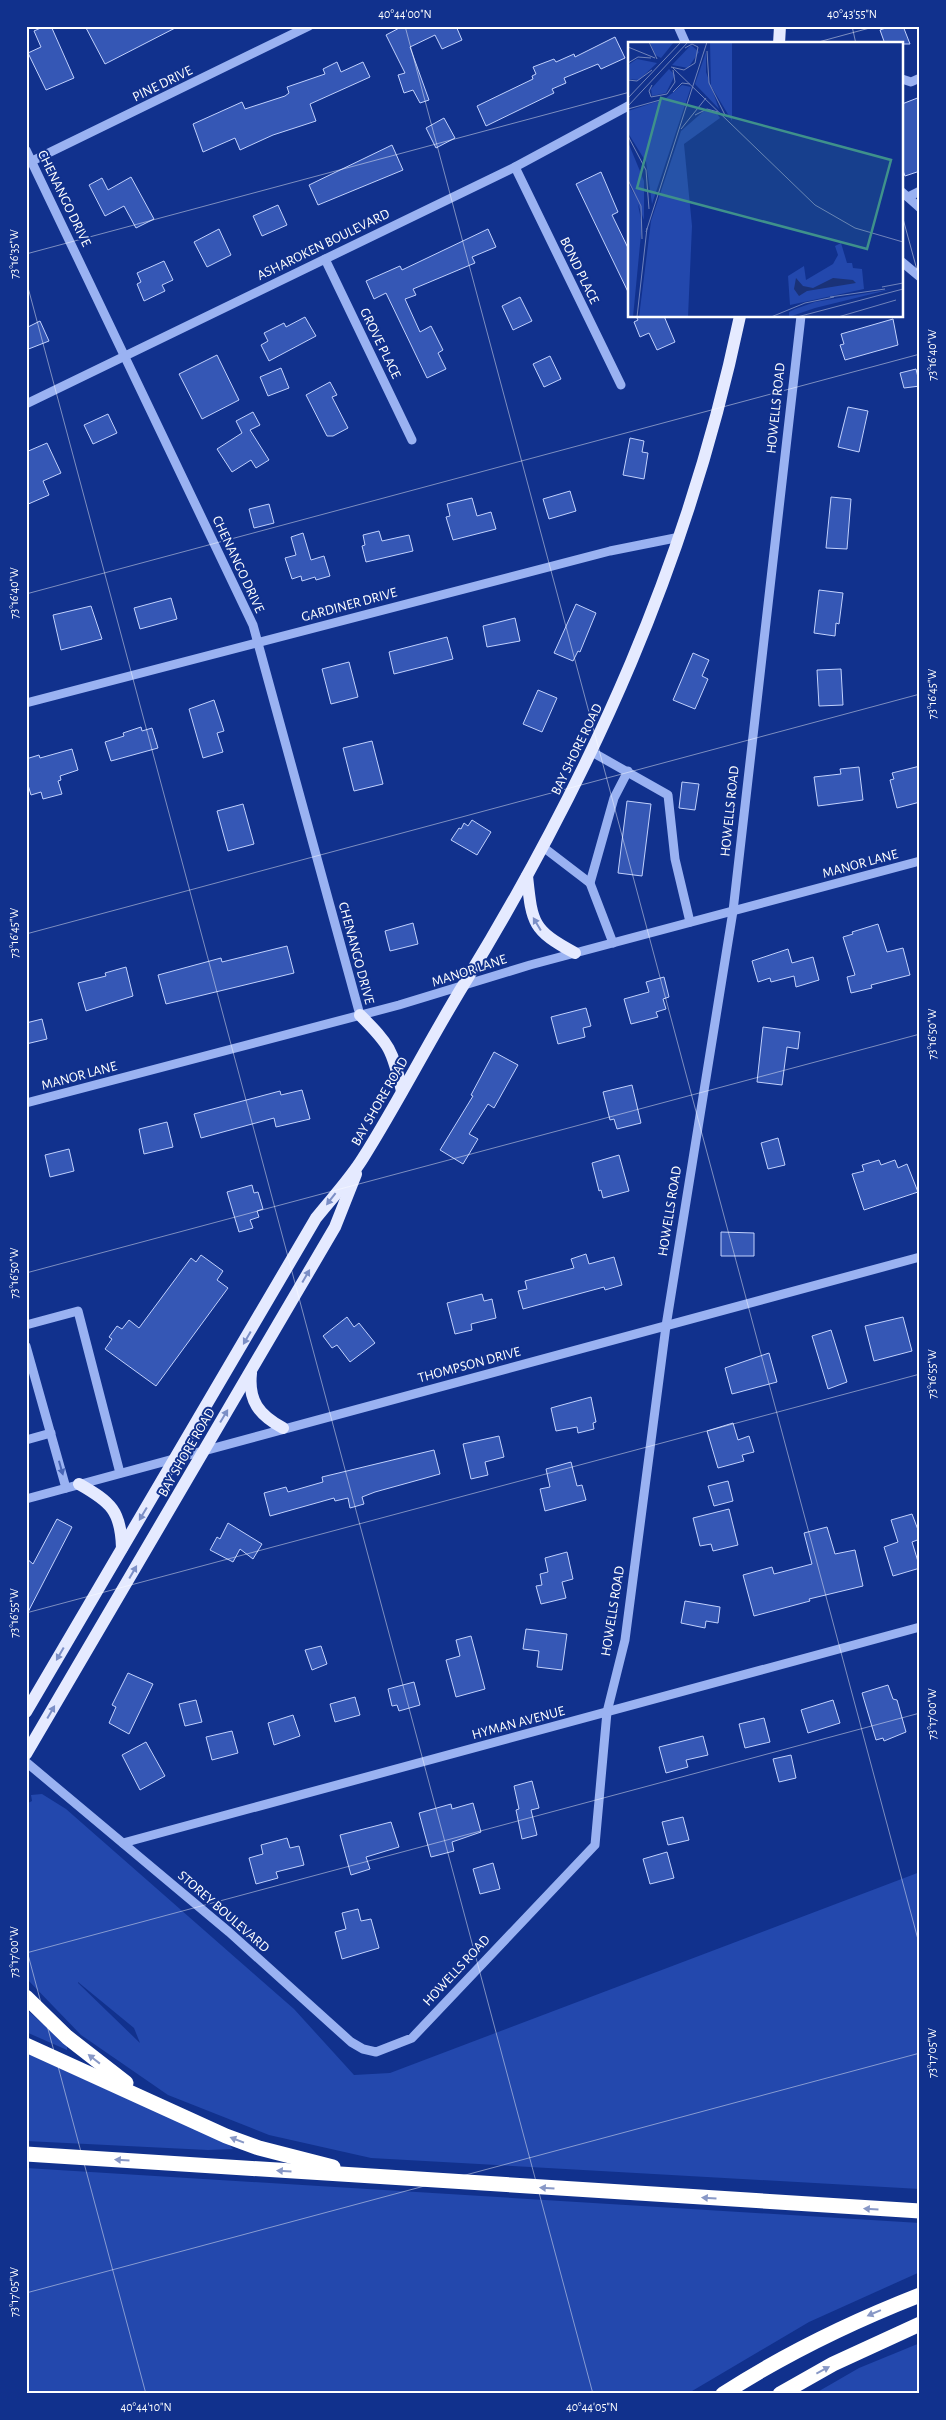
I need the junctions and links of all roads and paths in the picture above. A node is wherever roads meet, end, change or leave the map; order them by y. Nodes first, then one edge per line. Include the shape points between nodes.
1 (309, 26) edge
2 (678, 26) edge
3 (780, 26) edge
4 (685, 42) edge
5 (779, 42) edge
6 (920, 78) edge
7 (904, 80) edge
8 (628, 106) edge
9 (26, 150) edge
10 (29, 162) edge
11 (515, 167) junction
12 (920, 191) edge
13 (905, 194) edge
14 (920, 208) edge
15 (325, 259) junction
16 (904, 264) edge
17 (920, 277) edge
18 (740, 318) edge
19 (801, 318) edge
20 (126, 355) junction
21 (621, 385) dead end
22 (26, 404) edge
23 (412, 440) dead end
24 (680, 536) junction
25 (258, 643) junction
26 (26, 703) edge
27 (592, 752) junction
28 (628, 771) junction
29 (543, 847) junction
30 (920, 861) edge
31 (527, 876) junction
32 (590, 883) junction
33 (733, 911) junction
34 (690, 922) junction
35 (613, 943) junction
36 (575, 953) junction
37 (463, 985) junction
38 (360, 1015) junction
39 (402, 1091) junction
40 (26, 1103) edge
41 (361, 1161) junction
42 (920, 1257) edge
43 (26, 1326) edge
44 (666, 1326) junction
45 (26, 1346) edge
46 (251, 1370) junction
47 (36, 1381) junction
48 (26, 1383) edge
49 (283, 1428) junction
50 (51, 1433) junction
51 (26, 1440) edge
52 (204, 1450) junction
53 (176, 1457) junction
54 (120, 1473) junction
55 (72, 1486) junction
56 (26, 1499) edge
57 (122, 1548) junction
58 (920, 1627) edge
59 (26, 1712) edge
60 (607, 1712) junction
61 (26, 1754) edge
62 (26, 1762) edge
63 (122, 1842) junction
64 (26, 1997) edge
65 (412, 2038) joint
66 (26, 2045) edge
67 (147, 2099) junction
68 (26, 2154) edge
69 (368, 2176) junction
70 (920, 2212) edge
71 (920, 2295) edge
72 (920, 2324) edge
73 (723, 2394) edge
74 (780, 2394) edge

1 - 10 street, PINE DRIVE
2 - 4 street
3 - 5 main road
6 - 7 street via 911,82
8 - 11 street, ASHAROKEN BOULEVARD
9 - 10 street, CHENANGO DRIVE
10 - 20 street, CHENANGO DRIVE
11 - 15 street, ASHAROKEN BOULEVARD
11 - 21 street, BOND PLACE
12 - 13 street
13 - 14 street
15 - 20 street, ASHAROKEN BOULEVARD
15 - 23 street, GROVE PLACE
16 - 17 street
18 - 24 main road, BAY SHORE ROAD via 713,430
19 - 33 street, HOWELLS ROAD
20 - 22 street, ASHAROKEN BOULEVARD
20 - 25 street, CHENANGO DRIVE via 253,625
24 - 25 street, GARDINER DRIVE
24 - 27 main road, BAY SHORE ROAD via 646,630
25 - 26 street, GARDINER DRIVE
25 - 38 street, CHENANGO DRIVE
27 - 28 street
27 - 29 main road, BAY SHORE ROAD
28 - 32 street via 614,798
28 - 34 street via 668,795 676,859
29 - 31 main road, BAY SHORE ROAD
29 - 32 street
30 - 33 street, MANOR LANE
36 -> 31 main road via 552,940 537,926 531,912
31 - 37 main road, BAY SHORE ROAD
32 - 35 street
33 - 34 street, MANOR LANE
33 - 44 street, HOWELLS ROAD
34 - 35 street, MANOR LANE
35 - 36 street, MANOR LANE
36 - 37 street, MANOR LANE
37 - 38 street, MANOR LANE
37 - 39 main road, BAY SHORE ROAD
38 - 39 main road via 388,1044
38 - 40 street, MANOR LANE
39 - 41 main road, BAY SHORE ROAD
46 -> 41 main road, BAY SHORE ROAD via 335,1227
41 -> 53 main road, BAY SHORE ROAD via 316,1218
42 - 44 street, THOMPSON DRIVE
43 - 54 street via 78,1311
44 - 49 street, THOMPSON DRIVE
44 - 60 street, HOWELLS ROAD via 625,1640
45 - 47 street
46 - 49 main road via 251,1393 255,1405 263,1416
52 -> 46 main road, BAY SHORE ROAD
47 - 48 street
47 - 50 street
49 - 52 street, THOMPSON DRIVE
50 - 51 street
50 -> 55 street
52 - 53 street, THOMPSON DRIVE
61 -> 52 main road, BAY SHORE ROAD
53 - 54 street, THOMPSON DRIVE
53 -> 57 main road, BAY SHORE ROAD
54 - 55 street, THOMPSON DRIVE
55 - 56 street, THOMPSON DRIVE
55 - 57 main road via 104,1499 114,1510 120,1520
57 -> 59 main road, BAY SHORE ROAD
58 - 60 street, HYMAN AVENUE
60 - 63 street, HYMAN AVENUE
60 - 65 street, HOWELLS ROAD via 595,1845
62 - 63 street, STOREY BOULEVARD
63 - 65 street, STOREY BOULEVARD via 229,1932 351,2042 376,2052
67 -> 64 highway via 67,2037
66 - 67 highway
69 -> 67 highway via 243,2142
69 -> 68 highway
70 -> 69 highway
71 -> 73 highway via 807,2345
74 -> 72 highway via 840,2361

